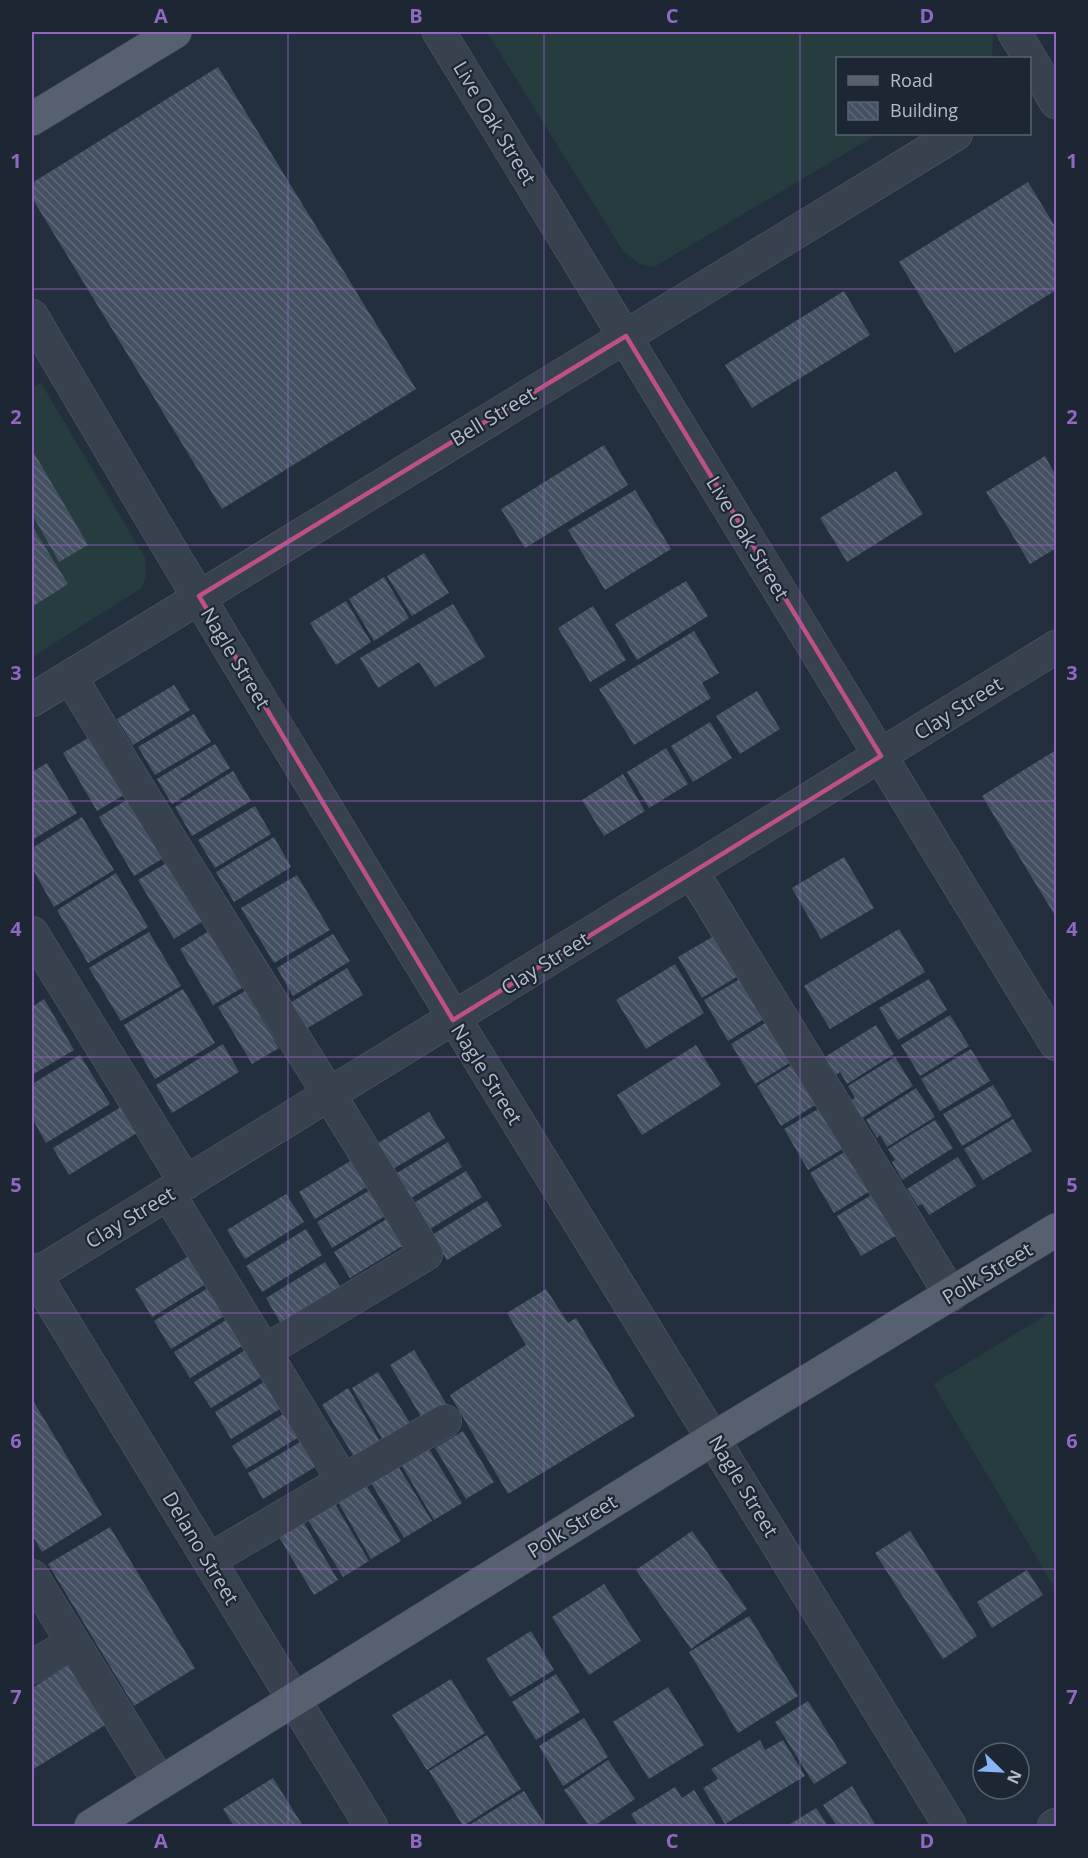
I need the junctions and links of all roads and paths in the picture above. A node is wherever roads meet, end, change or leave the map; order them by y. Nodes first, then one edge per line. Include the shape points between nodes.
1 (175, 32) edge
2 (439, 32) edge
3 (1014, 32) edge
4 (1029, 57) edge
5 (1031, 61) edge
6 (1046, 86) edge
7 (32, 119) edge
8 (954, 135) edge
9 (32, 316) edge
10 (626, 336) junction
11 (41, 354) edge
12 (199, 596) junction
13 (1056, 647) edge
14 (70, 676) junction
15 (32, 700) edge
16 (881, 756) junction
17 (692, 872) junction
18 (32, 933) edge
19 (453, 1020) junction
20 (1056, 1044) edge
21 (331, 1094) junction
22 (177, 1188) junction
23 (1056, 1230) edge
24 (33, 1274) edge
25 (951, 1295) junction
26 (265, 1351) junction
27 (445, 1421) dead end
28 (714, 1438) junction
29 (343, 1481) junction
30 (209, 1560) junction
31 (32, 1576) edge
32 (72, 1643) junction
33 (32, 1667) edge
34 (294, 1700) junction
35 (160, 1783) junction
36 (91, 1827) edge
37 (371, 1827) edge
38 (950, 1827) edge

1 - 7 main road
2 - 10 street, Live Oak Street
3 - 4 street
5 - 6 street
8 - 10 street, Bell Street
9 - 11 street, Nagle Street
10 - 12 street, Bell Street
10 - 16 street, Live Oak Street
11 - 12 street, Nagle Street
12 - 14 street, Bell Street
12 - 19 street, Nagle Street
13 - 16 street, Clay Street
14 - 15 street, Bell Street
14 - 21 street
16 - 17 street, Clay Street
16 - 20 street, Live Oak Street
17 - 19 street, Clay Street
17 - 25 street
18 - 22 street
19 - 21 street, Clay Street
19 - 28 street, Nagle Street
21 - 22 street, Clay Street
21 - 26 street via 426,1254
22 - 24 street, Clay Street
22 - 26 street
23 - 25 main road, Polk Street
24 - 30 street, Delano Street
25 - 28 main road, Polk Street
26 - 29 street
27 - 29 street
28 - 34 main road, Polk Street
28 - 38 street, Nagle Street
29 - 30 street
30 - 34 street, Delano Street
31 - 32 street
32 - 33 street
32 - 35 street
34 - 35 main road, Polk Street
34 - 37 street, Delano Street
35 - 36 main road, Polk Street

